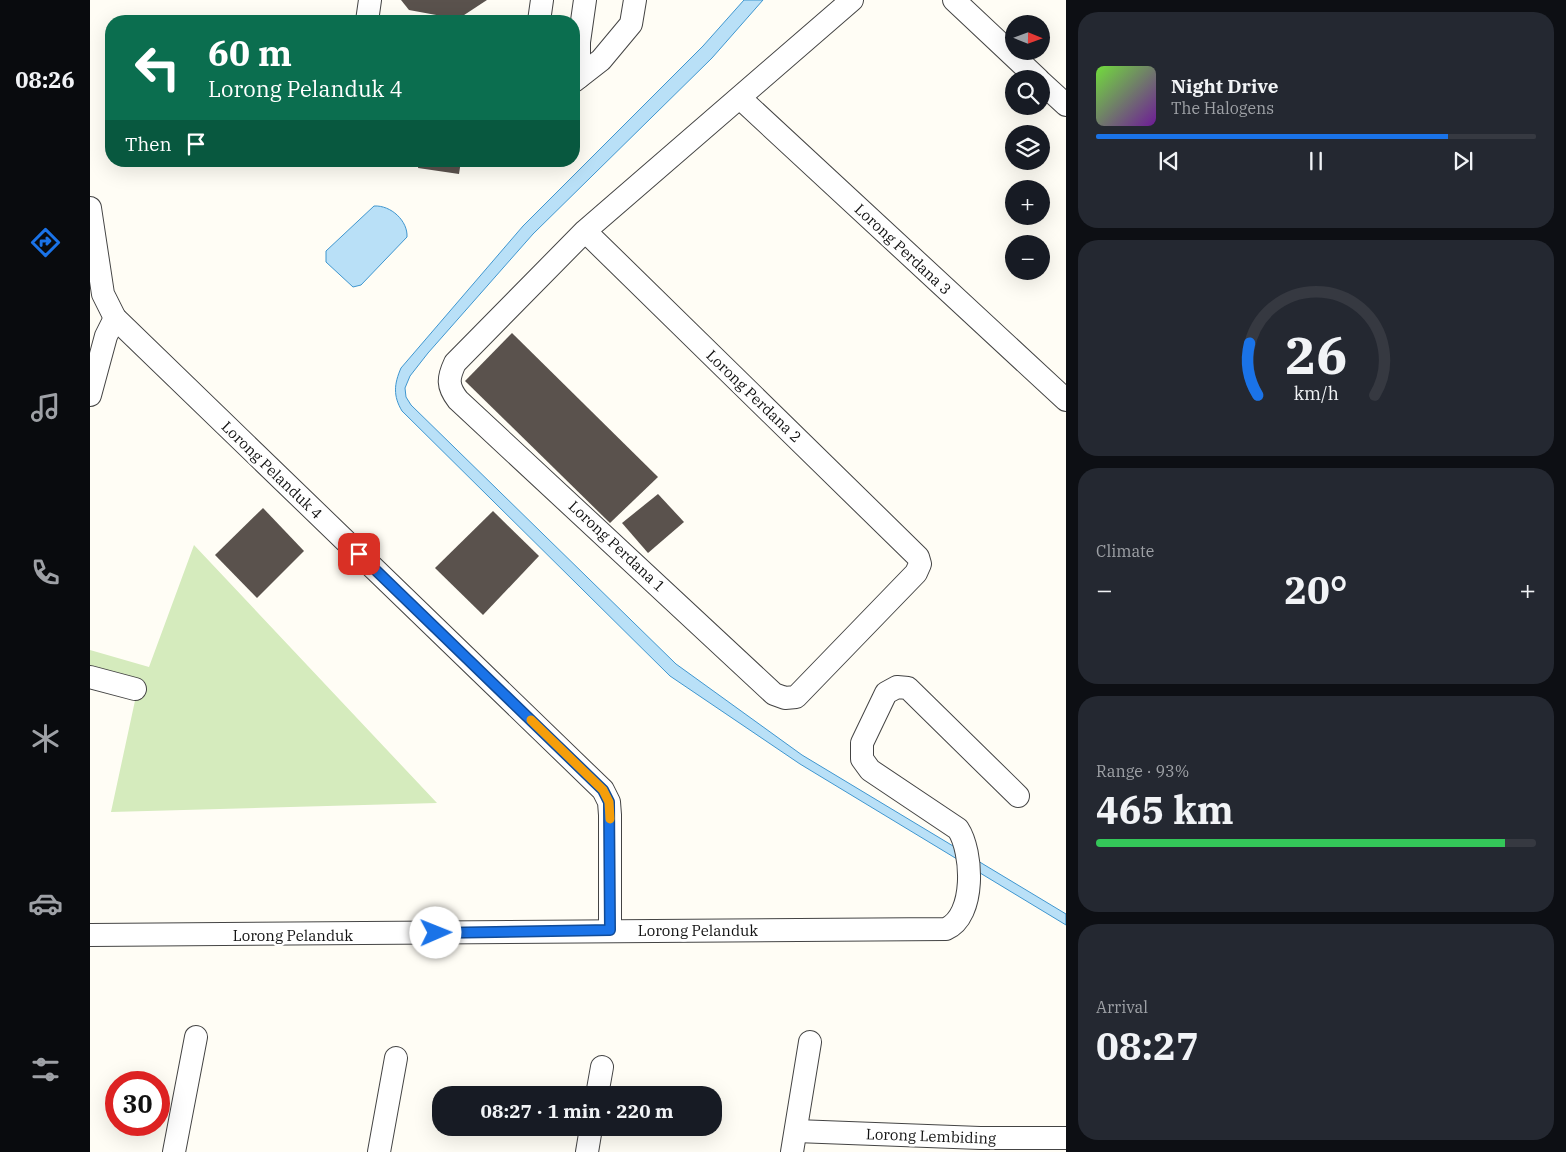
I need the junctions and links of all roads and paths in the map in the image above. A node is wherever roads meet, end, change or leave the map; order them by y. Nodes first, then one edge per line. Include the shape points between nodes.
1 (370, 0) edge
2 (542, 0) edge
3 (585, 0) edge
4 (635, 0) edge
5 (653, 0) edge
6 (852, 0) edge
7 (954, 0) edge
8 (368, 15) edge
9 (540, 15) edge
10 (631, 24) junction
11 (580, 35) edge
12 (1028, 70) edge
13 (580, 77) edge
14 (1050, 90) edge
15 (740, 98) junction
16 (1066, 105) edge
17 (90, 208) edge
18 (585, 231) junction
19 (115, 318) junction
20 (90, 395) edge
21 (1066, 400) edge
22 (90, 677) edge
23 (135, 689) dead end
24 (774, 694) joint
25 (1018, 796) dead end
26 (610, 930) junction
27 (90, 936) edge
28 (196, 1037) dead end
29 (810, 1042) dead end
30 (396, 1058) dead end
31 (602, 1067) dead end
32 (599, 1086) edge
33 (590, 1136) edge
34 (1066, 1138) edge
35 (794, 1141) edge
36 (174, 1152) edge
37 (379, 1152) edge
38 (587, 1152) edge

1 - 8 street
2 - 9 street
3 - 11 street
4 - 10 street
5 - 10 street
6 - 15 street
7 - 12 street
10 - 13 street via 600,60
14 - 16 street
15 - 18 street
15 - 21 street, Lorong Perdana 3
17 - 19 street, Lorong Pelanduk 4 via 103,294
18 - 24 street, Lorong Perdana 1 via 455,363 448,377 450,389 458,400
18 - 24 street, Lorong Perdana 2 via 918,557 920,564 916,573 796,697
19 - 20 street via 106,336
19 - 26 street, Lorong Pelanduk 4 via 603,790 609,802 610,815
22 - 23 street
25 - 26 street, Lorong Pelanduk via 908,688 897,686 886,693 862,743 862,759 870,770 958,829 965,840 969,878 960,919 954,926 946,929
26 - 27 street, Lorong Pelanduk
28 - 36 street
29 - 35 street
30 - 37 street
31 - 32 street
33 - 38 street
34 - 35 street, Lorong Lembiding

